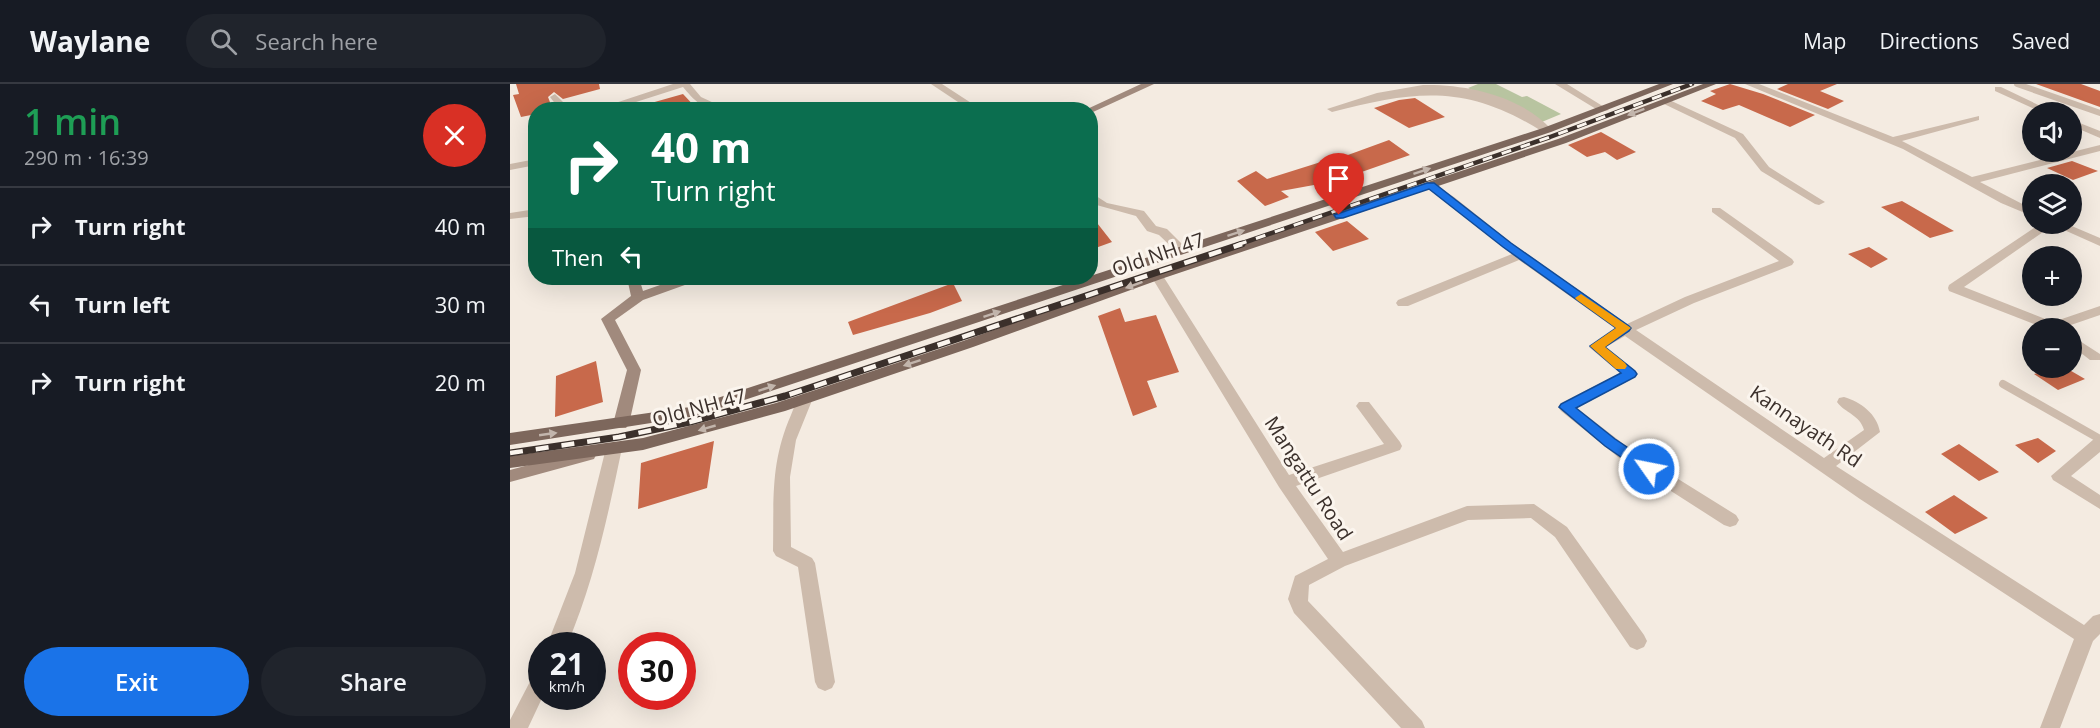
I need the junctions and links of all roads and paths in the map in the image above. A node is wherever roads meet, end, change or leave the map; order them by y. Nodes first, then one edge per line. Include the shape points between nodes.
1 (684, 84) edge
2 (936, 84) edge
3 (1149, 84) edge
4 (1560, 84) edge
5 (1668, 84) edge
6 (1711, 84) edge
7 (1750, 84) edge
8 (2018, 84) edge
9 (1998, 89) dead end
10 (555, 97) dead end
11 (1665, 101) junction
12 (559, 102) edge
13 (626, 102) edge
14 (704, 102) edge
15 (964, 102) edge
16 (2026, 102) edge
17 (1098, 106) edge
18 (1332, 109) dead end
19 (1600, 112) junction
20 (2100, 113) edge
21 (1976, 117) dead end
22 (1611, 122) junction
23 (2082, 127) edge
24 (1547, 130) junction
25 (2100, 135) edge
26 (1892, 140) junction
27 (2100, 147) edge
28 (528, 164) edge
29 (510, 167) edge
30 (1969, 182) junction
31 (1430, 185) junction
32 (1098, 202) edge
33 (1819, 202) dead end
34 (2022, 209) edge
35 (1716, 210) dead end
36 (528, 213) edge
37 (510, 216) edge
38 (2032, 234) edge
39 (2081, 234) edge
40 (2100, 242) edge
41 (1182, 250) junction
42 (1521, 255) junction
43 (1157, 276) junction
44 (1098, 278) edge
45 (635, 285) edge
46 (671, 285) edge
47 (1077, 285) edge
48 (638, 297) junction
49 (1402, 303) dead end
50 (2100, 310) edge
51 (2029, 318) edge
52 (2080, 318) edge
53 (958, 325) junction
54 (1625, 328) junction
55 (968, 344) junction
56 (2082, 347) edge
57 (2095, 357) dead end
58 (2003, 384) dead end
59 (807, 398) junction
60 (1844, 402) dead end
61 (1364, 406) dead end
62 (621, 424) junction
63 (510, 439) edge
64 (2100, 441) edge
65 (614, 448) junction
66 (510, 462) edge
67 (1825, 465) junction
68 (510, 476) edge
69 (1284, 483) junction
70 (2100, 503) edge
71 (1730, 520) dead end
72 (1339, 561) junction
73 (2100, 622) edge
74 (563, 632) edge
75 (2085, 636) junction
76 (1637, 641) dead end
77 (825, 682) dead end
78 (528, 706) edge
79 (517, 728) edge
80 (1415, 728) edge
81 (2050, 728) edge

1 - 13 street
1 - 14 street
2 - 15 street
3 - 17 street
4 - 19 street
5 - 19 main road, Old NH 47
6 - 11 main road, Old NH 47
7 - 26 street
8 - 20 lane
9 - 16 street
10 - 12 street
11 -> 22 main road, Old NH 47
11 - 33 street via 1738,136 1765,169
18 - 24 street via 1423,88 1458,90 1505,102
19 - 22 main road
19 - 24 main road, Old NH 47
21 - 26 street
22 - 31 main road, Old NH 47
23 - 25 street
41 -> 24 main road, Old NH 47
26 - 30 street
27 - 30 street
28 - 29 street
30 - 34 street
31 - 42 street, Kannayath Rd
31 - 43 main road, Old NH 47
32 - 41 street via 1132,208 1151,228 1163,232
35 - 54 street via 1788,262
36 - 37 street
38 - 51 street via 1954,288
39 - 40 street
44 -> 41 main road, Old NH 47
42 - 49 street
42 - 54 street, Kannayath Rd
43 -> 55 main road, Old NH 47
43 - 69 street, Mangattu Road
45 - 48 street
46 - 48 street
53 -> 47 main road, Old NH 47
48 - 62 street via 608,319 634,370
50 - 52 street
53 - 55 main road
62 -> 53 main road, Old NH 47 via 691,412
54 - 67 street, Kannayath Rd
54 - 71 street via 1596,346 1630,374 1566,407 1624,453
55 -> 59 main road, Old NH 47
56 - 57 street
58 - 64 lane
59 -> 65 main road, Old NH 47 via 693,432
59 - 77 street via 788,440 782,477 782,551 806,563
60 - 67 street via 1866,417 1872,432
61 - 69 street via 1394,446
63 -> 62 main road, Old NH 47
64 - 70 street via 2059,476
65 - 66 main road, Old NH 47
65 - 68 street
65 - 74 street via 587,564
67 - 75 street, Kannayath Rd
69 - 72 street, Mangattu Road
72 - 76 street via 1467,513 1534,512 1561,532
72 - 80 street, Mangattu Road via 1301,581 1297,599
73 - 75 street
75 - 81 street
78 - 79 street

